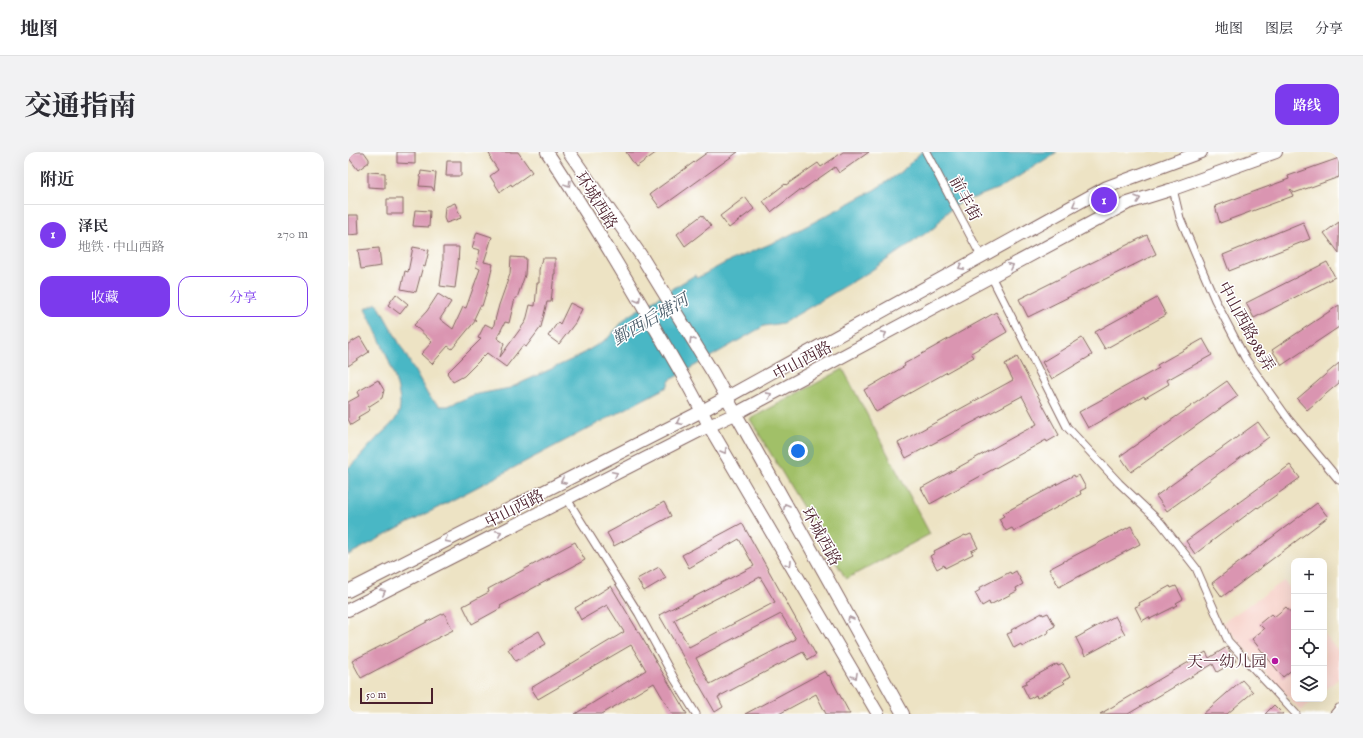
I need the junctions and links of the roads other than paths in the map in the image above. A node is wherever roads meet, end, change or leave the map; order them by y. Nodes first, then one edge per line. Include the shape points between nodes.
1 (547, 152) edge
2 (569, 152) edge
3 (926, 152) edge
4 (1201, 152) edge
5 (1276, 152) edge
6 (1173, 188) junction
7 (981, 256) junction
8 (991, 276) junction
9 (725, 397) junction
10 (702, 411) junction
11 (735, 414) junction
12 (708, 426) junction
13 (1339, 480) edge
14 (567, 499) junction
15 (348, 591) edge
16 (348, 610) edge
17 (1339, 708) edge
18 (696, 714) edge
19 (878, 714) edge
20 (904, 714) edge
21 (1296, 714) edge
22 (1334, 714) edge

1 -> 10 main road, 环城西路 via 619,266
9 -> 2 main road, 环城西路 via 640,254
3 - 7 street, 前丰街
4 -> 7 main road, 中山西路 via 1107,187
5 - 6 main road, 中山西路
8 -> 6 main road, 中山西路 via 1128,203
6 - 13 street, 中山西路988弄 via 1180,218 1215,300 1245,358 1289,420
7 -> 9 main road, 中山西路
11 -> 8 main road, 中山西路
8 - 21 street via 1067,427 1119,483 1160,522 1196,568 1228,641
9 - 10 main road, 中山西路
9 - 11 main road, 环城西路
10 - 12 main road
10 -> 15 main road, 中山西路
11 - 12 main road, 中山西路
20 -> 11 main road, 环城西路
14 -> 12 main road, 中山西路
12 -> 19 main road
16 -> 14 main road, 中山西路
14 - 18 street via 639,614 674,680
17 - 22 street

